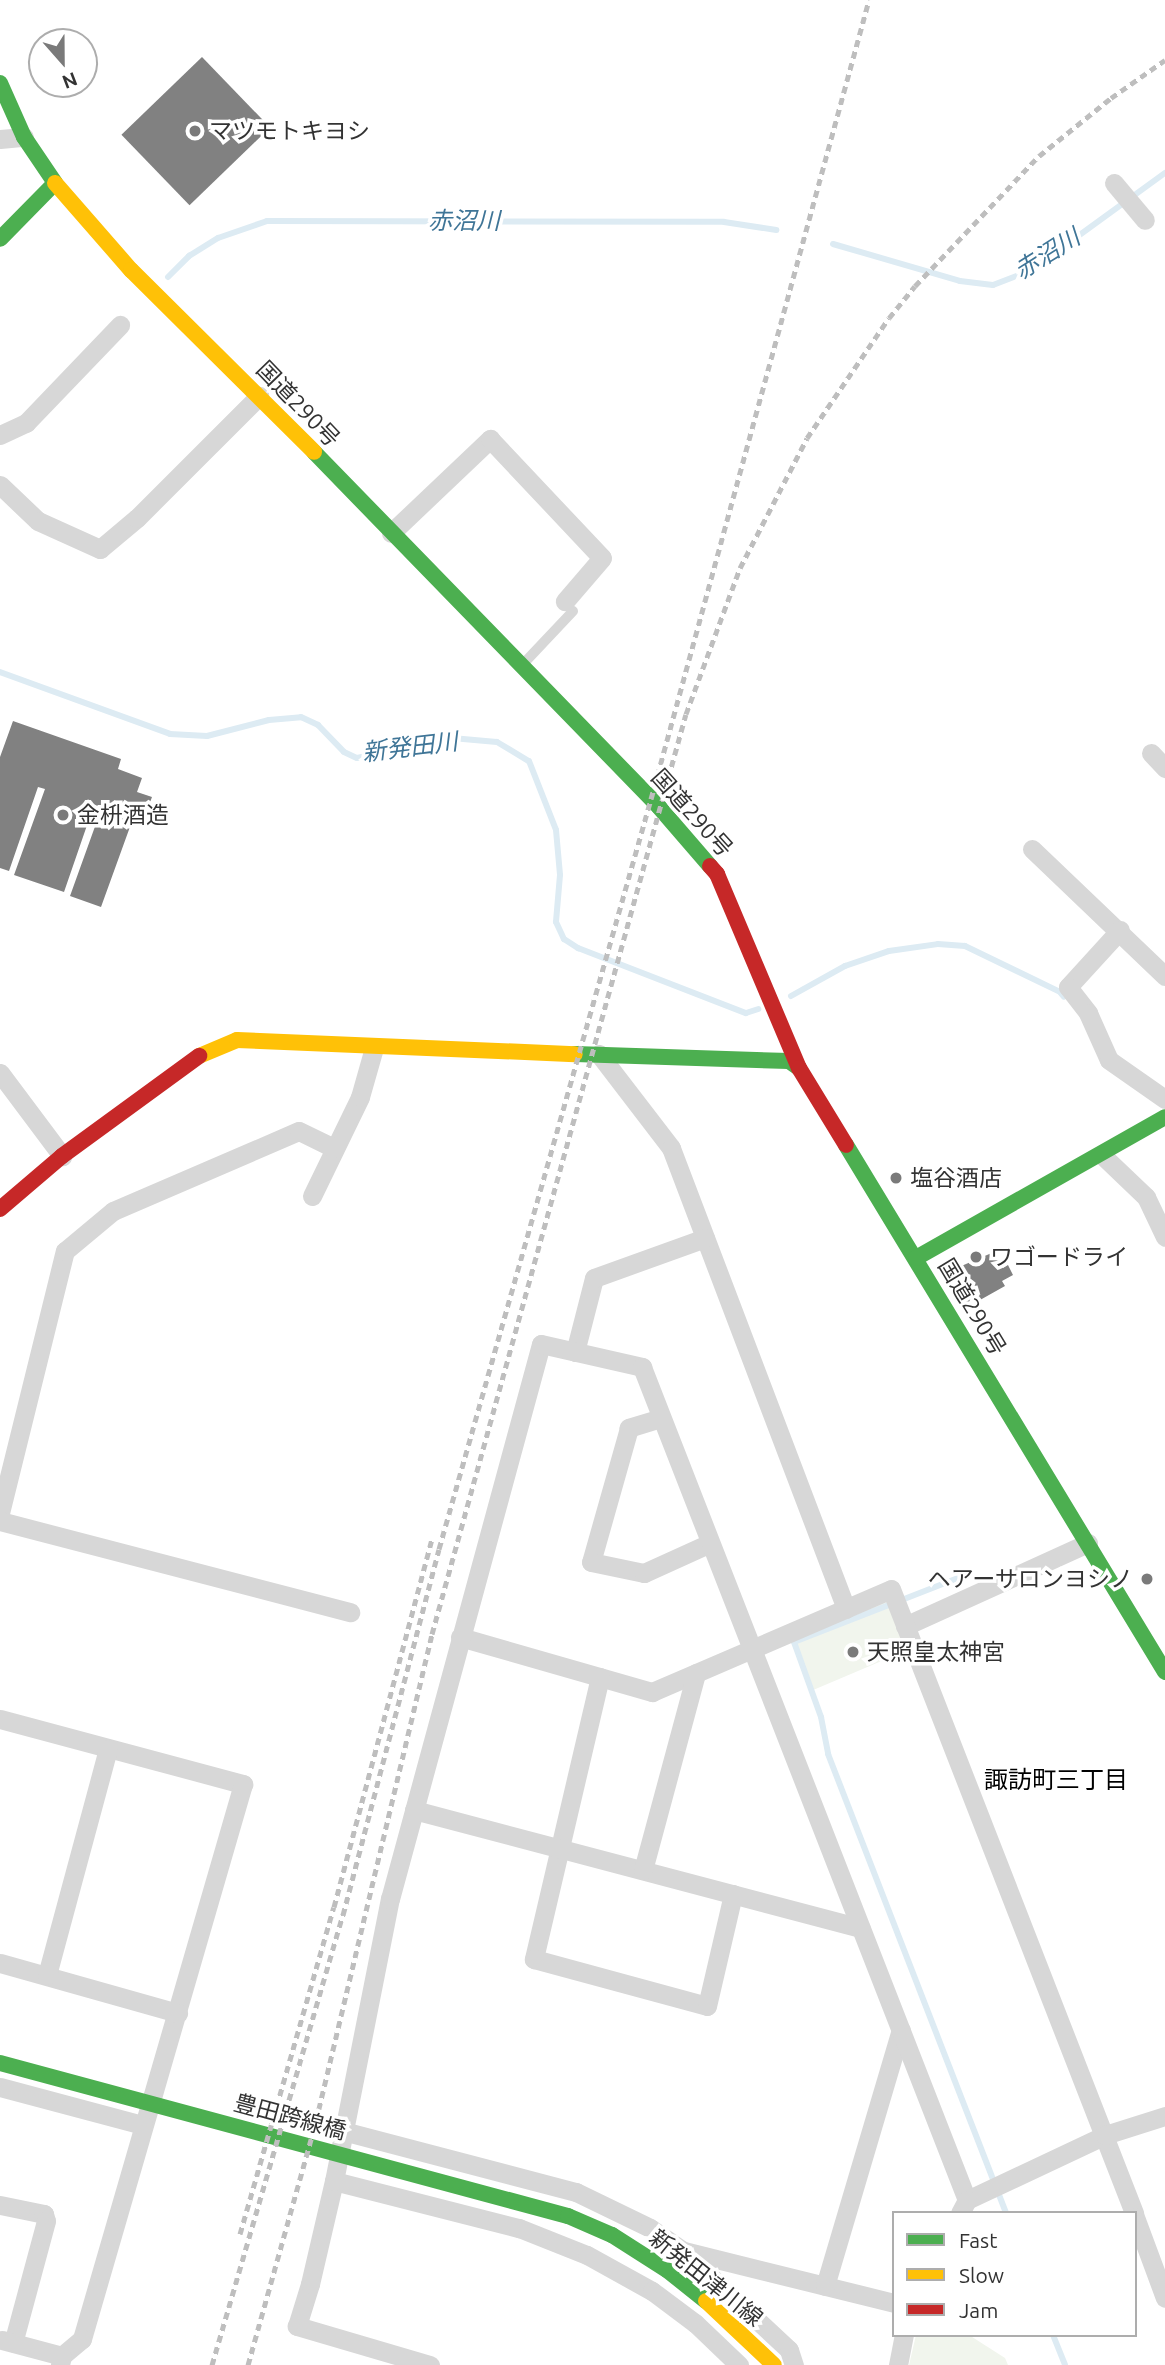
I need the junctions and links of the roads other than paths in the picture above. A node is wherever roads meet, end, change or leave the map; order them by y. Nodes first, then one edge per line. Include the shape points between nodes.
1 (0, 83) edge
2 (24, 137) junction
3 (0, 139) edge
4 (55, 183) junction
5 (1114, 183) dead end
6 (1145, 220) dead end
7 (0, 239) edge
8 (120, 325) dead end
9 (259, 396) junction
10 (0, 435) edge
11 (0, 485) edge
12 (391, 533) junction
13 (569, 606) joint
14 (521, 666) junction
15 (1151, 753) dead end
16 (1165, 768) edge
17 (1032, 849) dead end
18 (1120, 930) junction
19 (1165, 976) edge
20 (374, 1048) junction
21 (599, 1054) junction
22 (799, 1068) junction
23 (0, 1073) edge
24 (1165, 1099) edge
25 (1163, 1119) edge
26 (334, 1148) junction
27 (1102, 1155) junction
28 (62, 1156) junction
29 (312, 1196) dead end
30 (0, 1209) edge
31 (1165, 1237) edge
32 (705, 1238) junction
33 (916, 1258) junction
34 (575, 1352) junction
35 (661, 1418) junction
36 (0, 1513) edge
37 (0, 1521) edge
38 (710, 1543) junction
39 (1088, 1543) junction
40 (846, 1609) junction
41 (351, 1612) dead end
42 (905, 1626) junction
43 (1165, 1626) edge
44 (1143, 1634) junction
45 (460, 1637) junction
46 (752, 1649) junction
47 (1165, 1672) edge
48 (695, 1674) junction
49 (600, 1677) junction
50 (0, 1719) edge
51 (108, 1749) junction
52 (414, 1810) junction
53 (559, 1848) junction
54 (643, 1870) junction
55 (733, 1894) junction
56 (861, 1928) junction
57 (0, 1963) edge
58 (47, 1975) junction
59 (178, 2013) junction
60 (901, 2030) junction
61 (0, 2063) edge
62 (0, 2087) edge
63 (1165, 2116) edge
64 (143, 2125) junction
65 (343, 2131) junction
66 (1105, 2135) junction
67 (334, 2181) junction
68 (0, 2206) edge
69 (964, 2207) edge
70 (1133, 2211) edge
71 (568, 2216) joint
72 (1137, 2223) edge
73 (683, 2251) junction
74 (825, 2286) junction
75 (1165, 2298) edge
76 (892, 2303) edge
77 (904, 2337) edge
78 (6, 2341) edge
79 (61, 2361) edge
80 (430, 2365) edge
81 (739, 2365) edge
82 (774, 2365) edge
83 (794, 2365) edge
84 (898, 2365) edge

1 - 2 main road, 国道290号
2 - 3 street
2 - 4 main road, 国道290号
4 - 7 main road
4 - 9 main road, 国道290号 via 131,270
5 - 6 street
8 - 10 street via 26,423
9 - 11 street via 100,549 38,521
9 - 12 main road, 国道290号
12 - 13 street via 490,439 602,558
12 - 14 main road, 国道290号
13 - 14 lane
14 - 22 main road, 国道290号 via 659,807 717,874
15 - 16 street
17 - 18 street
18 - 19 street
18 - 24 street via 1068,987 1088,1013 1109,1060
20 - 21 main road
20 - 26 street via 360,1097
20 - 28 main road via 237,1040 197,1058
21 - 22 main road via 789,1062
21 - 32 street via 671,1148
22 - 33 main road, 国道290号
23 - 28 street
25 - 27 main road
26 - 29 street
26 - 36 street via 299,1131 113,1211 65,1251
27 - 31 street via 1146,1197
27 - 33 main road
28 - 30 main road
32 - 34 street via 594,1278
32 - 40 street
33 - 39 main road, 国道290号
34 - 35 street via 642,1367
34 - 45 street via 541,1345
35 - 38 street
35 - 38 street via 629,1428 592,1562 643,1573
37 - 41 street
38 - 46 street
39 - 42 street
39 - 44 main road, 国道290号
40 - 42 street via 891,1590
40 - 46 street
42 - 66 street
43 - 44 street
44 - 47 main road, 国道290号
45 - 49 street
45 - 52 street
46 - 48 street
46 - 56 street
48 - 49 street via 652,1692
48 - 54 street
49 - 53 street
50 - 51 street
51 - 58 street
51 - 59 street via 243,1784
52 - 53 street
52 - 65 street via 390,1899
53 - 54 street
53 - 55 street via 534,1959 707,2006
54 - 55 street
55 - 56 street
56 - 60 street
57 - 58 street
58 - 59 street
59 - 64 street
60 - 69 street
60 - 74 street
61 - 71 main road, 豊田跨線橋
62 - 64 street
63 - 66 street
64 - 79 street via 82,2339
65 - 67 street
65 - 73 street via 576,2192 650,2228
66 - 69 street
66 - 70 street
67 - 80 street via 297,2326
67 - 81 street via 519,2228 587,2255 652,2291
68 - 78 street via 44,2214 46,2221
71 - 82 main road, 新発田津川線 via 612,2235 667,2270
72 - 75 street
73 - 74 street
73 - 83 street via 789,2350
74 - 76 street
77 - 84 street
78 - 79 street

